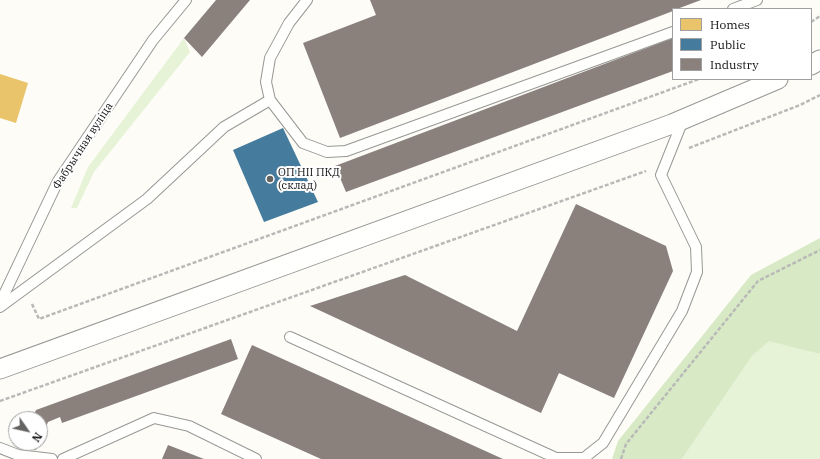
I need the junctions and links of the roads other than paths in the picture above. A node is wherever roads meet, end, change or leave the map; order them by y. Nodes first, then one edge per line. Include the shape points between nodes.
1 (186, 0) edge
2 (306, 0) edge
3 (757, 0) edge
4 (736, 8) edge
5 (672, 32) edge
6 (776, 80) edge
7 (270, 100) junction
8 (683, 120) junction
9 (0, 303) edge
10 (0, 307) edge
11 (290, 337) dead end
12 (0, 369) edge
13 (0, 448) edge
14 (52, 459) edge
15 (63, 459) edge
16 (256, 459) edge

1 - 9 lane, Фабрычная вуліца via 153,40 58,182
2 - 7 lane via 270,58 266,82
3 - 4 lane
5 - 7 lane via 346,151 327,152 303,142
6 - 8 street
7 - 10 lane via 224,127 147,199
8 - 11 lane via 661,175 696,247 698,272 682,311 603,443 584,458 556,458
8 - 12 street
13 - 14 lane via 18,455
15 - 16 lane via 154,418 189,426

